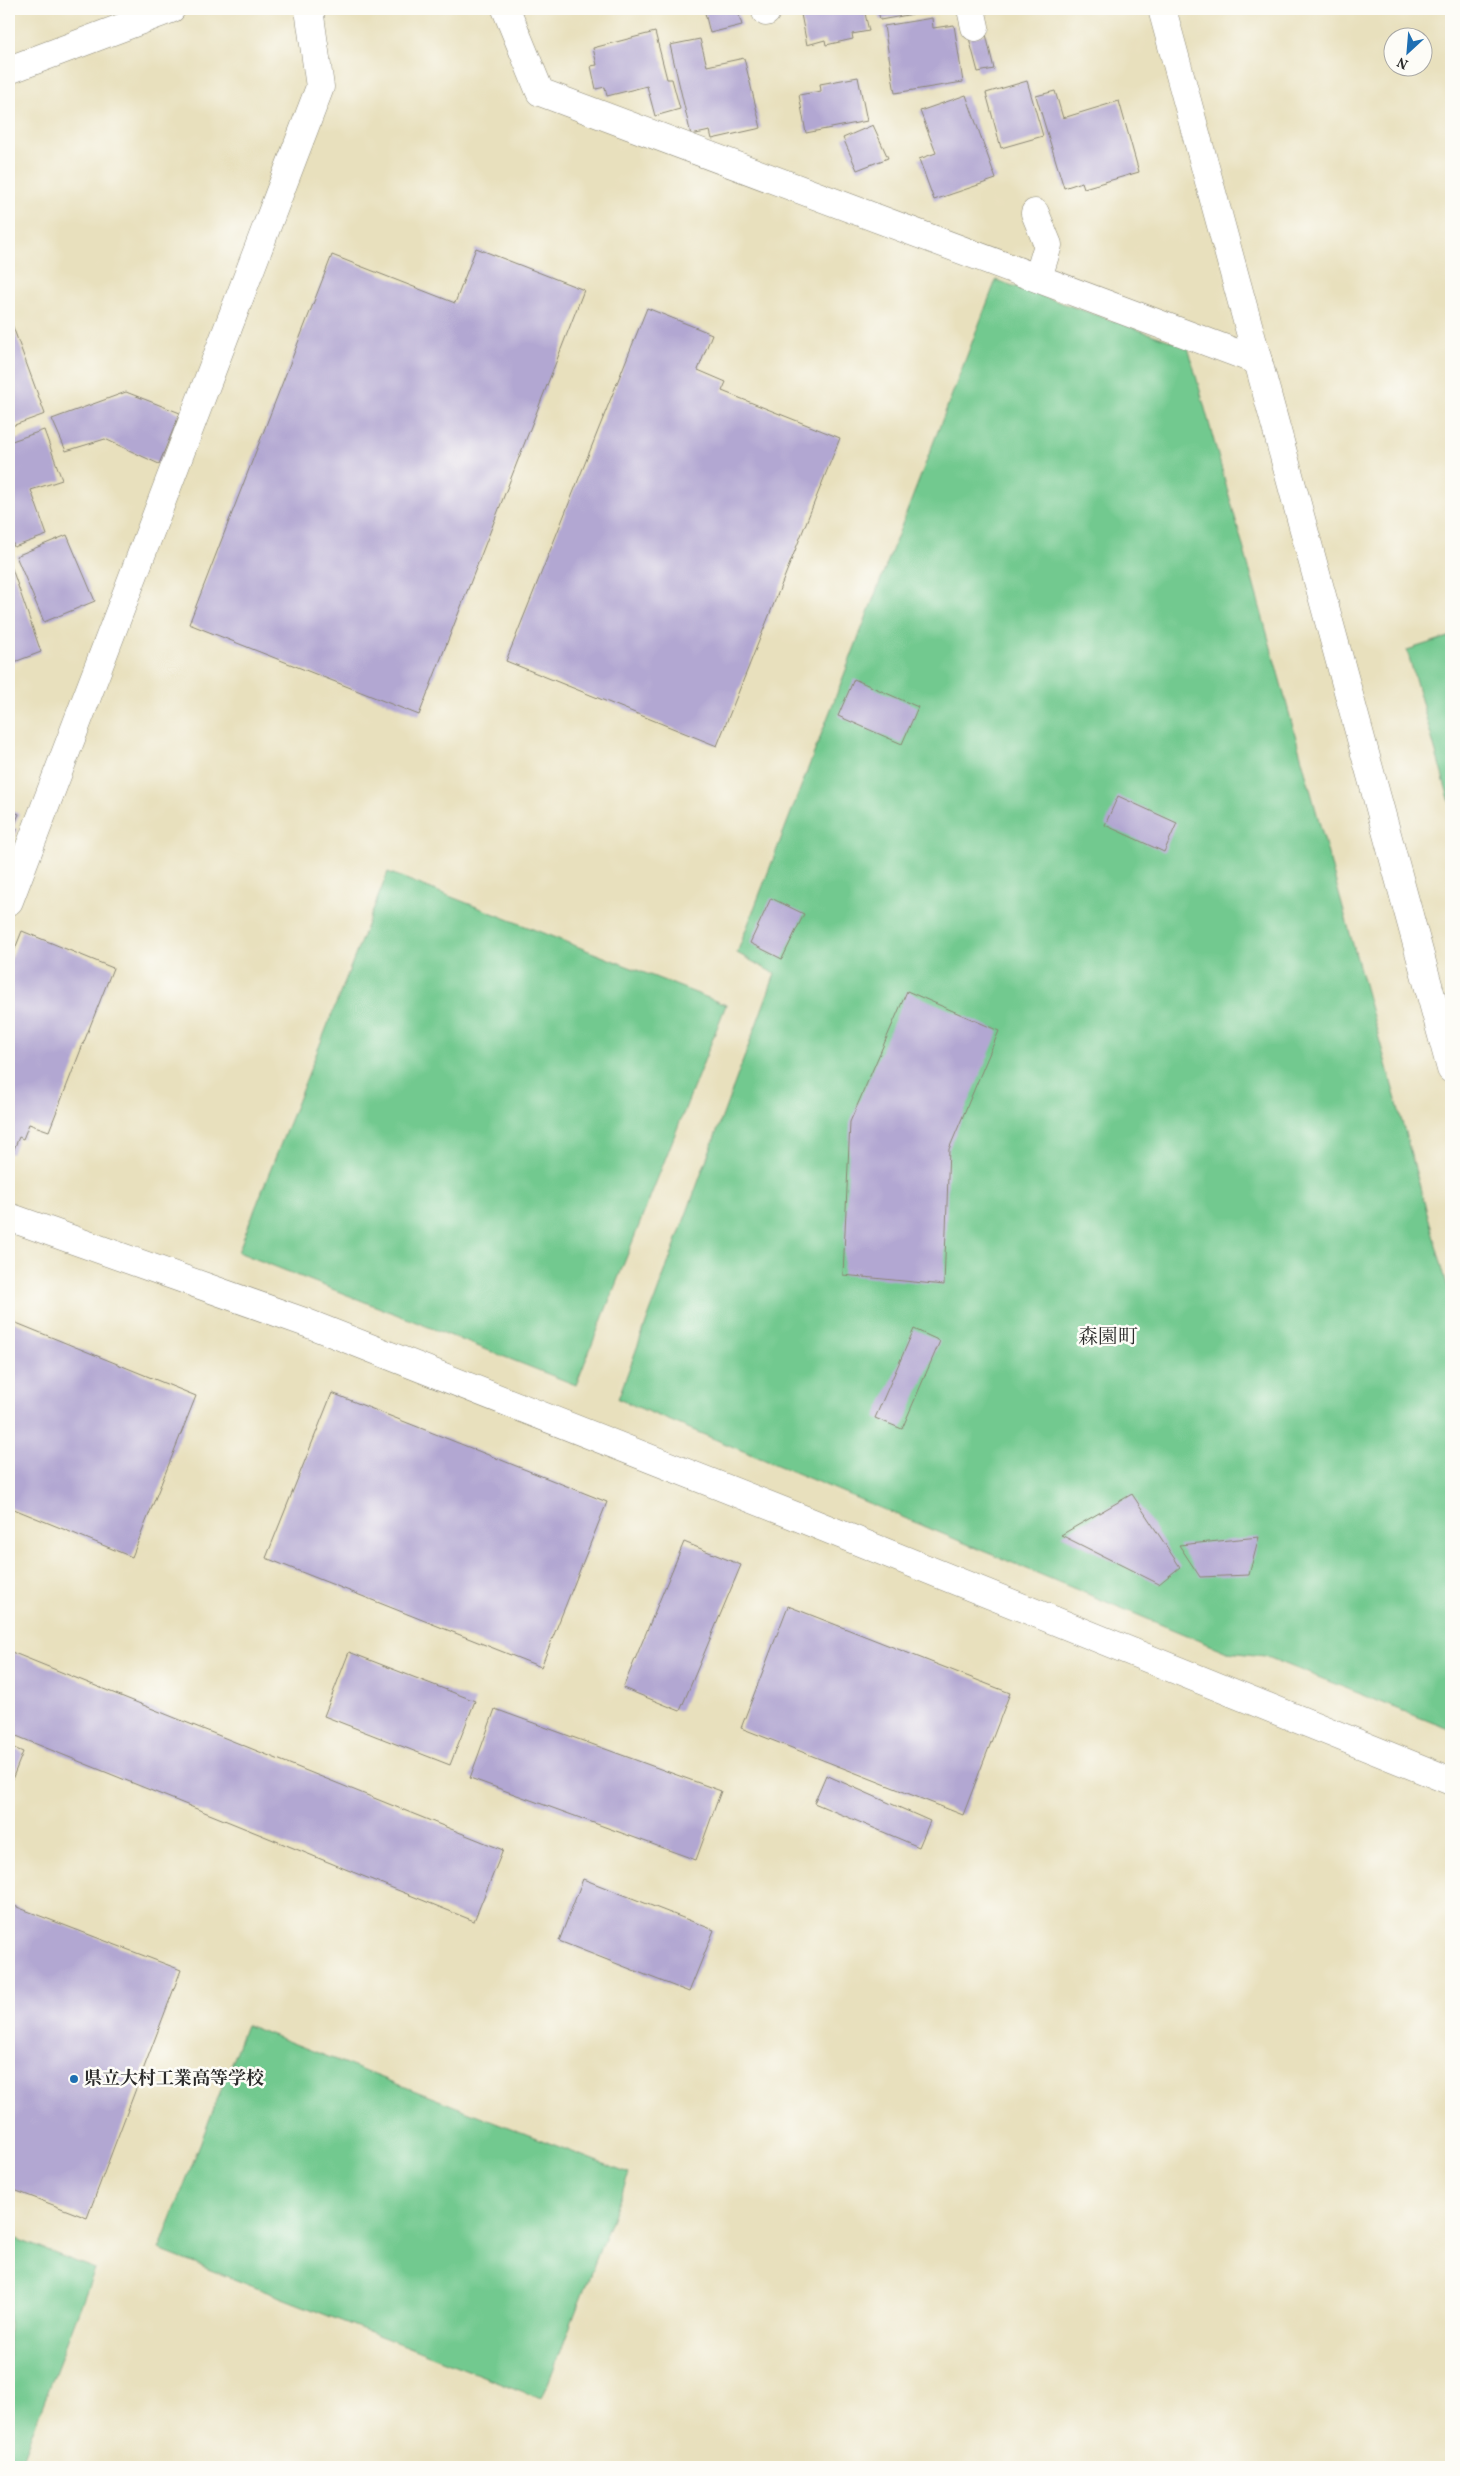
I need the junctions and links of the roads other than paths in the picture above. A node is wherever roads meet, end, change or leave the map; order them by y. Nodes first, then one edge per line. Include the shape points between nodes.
1 (171, 9) edge
2 (309, 9) edge
3 (506, 9) edge
4 (1162, 9) edge
5 (9, 70) edge
6 (1035, 213) dead end
7 (1038, 278) junction
8 (1258, 361) junction
9 (9, 901) edge
10 (1451, 1069) edge
11 (9, 1217) edge
12 (1451, 1781) edge

1 - 5 street
2 - 9 street via 320,87
3 - 7 street via 540,92
4 - 8 street
6 - 7 street via 1048,245
7 - 8 street
8 - 10 street
11 - 12 street via 306,1323 802,1518

